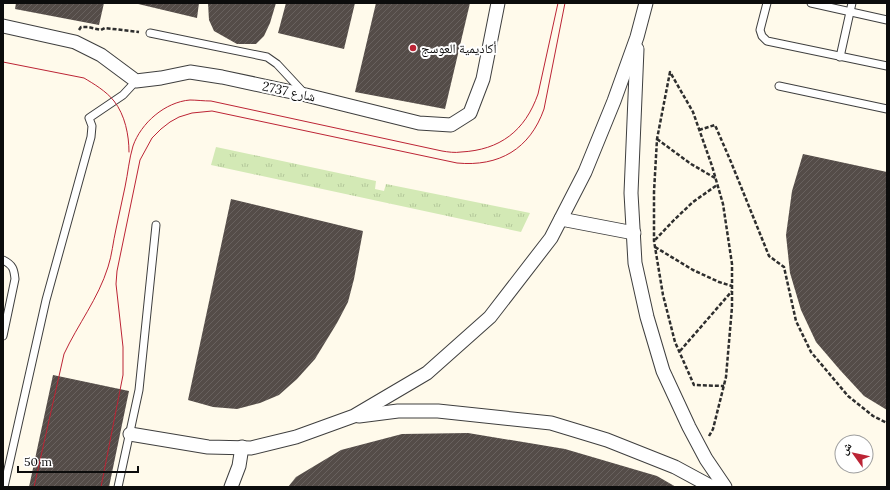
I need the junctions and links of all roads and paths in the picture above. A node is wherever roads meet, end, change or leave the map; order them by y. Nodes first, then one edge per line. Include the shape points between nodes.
1 (498, 3) edge
2 (646, 3) edge
3 (767, 3) edge
4 (810, 3) edge
5 (852, 3) edge
6 (850, 12) junction
7 (887, 20) edge
8 (3, 26) edge
9 (150, 33) joint
10 (637, 37) junction
11 (75, 42) junction
12 (840, 56) junction
13 (887, 66) edge
14 (136, 81) junction
15 (779, 86) dead end
16 (306, 95) junction
17 (887, 109) edge
18 (699, 130) junction
19 (657, 140) junction
20 (715, 178) junction
21 (717, 185) junction
22 (561, 219) junction
23 (156, 225) dead end
24 (634, 233) junction
25 (654, 241) junction
26 (656, 247) junction
27 (3, 260) edge
28 (732, 286) junction
29 (732, 291) junction
30 (3, 336) edge
31 (680, 351) junction
32 (724, 386) junction
33 (354, 416) junction
34 (887, 423) edge
35 (130, 434) junction
36 (242, 448) junction
37 (701, 450) junction
38 (4, 487) edge
39 (118, 487) edge
40 (231, 487) edge
41 (712, 487) edge
42 (725, 487) edge

1 - 16 street, شارع 2737 via 483,79 470,113 451,125 419,123
2 - 10 street
3 - 12 lane via 760,30 767,41
4 - 6 lane
5 - 6 lane
6 - 7 lane
6 - 12 lane
8 - 11 street
9 - 11 path via 81,26
9 - 16 lane via 267,57
10 - 22 street via 585,172
10 - 24 street via 631,193
11 - 14 street via 101,54
12 - 13 lane
14 - 16 street, شارع 2737 via 190,72
14 - 38 lane via 123,95 89,118 92,126 91,137 46,300
15 - 17 lane
18 - 19 path via 693,112 670,72
18 - 20 path
18 - 34 path via 716,125 769,256 784,267 796,321 811,352 848,396
19 - 20 path
19 - 25 path
20 - 21 path
21 - 25 path via 693,202
21 - 28 path via 723,204 730,249
22 - 24 street
22 - 33 street via 550,238 490,317 427,373
23 - 35 lane via 139,390
24 - 37 street via 637,271 661,364
25 - 26 path
26 - 28 path via 693,270
26 - 31 path via 662,295
27 - 30 lane via 14,270 15,279
28 - 29 path
29 - 31 path
29 - 32 path
31 - 32 path via 694,385
32 - 37 path via 713,430
33 - 36 street via 296,437
33 - 41 street via 398,411 438,411 551,423 607,440 675,467
35 - 36 street via 208,447
35 - 39 lane
36 - 40 street
37 - 42 street

